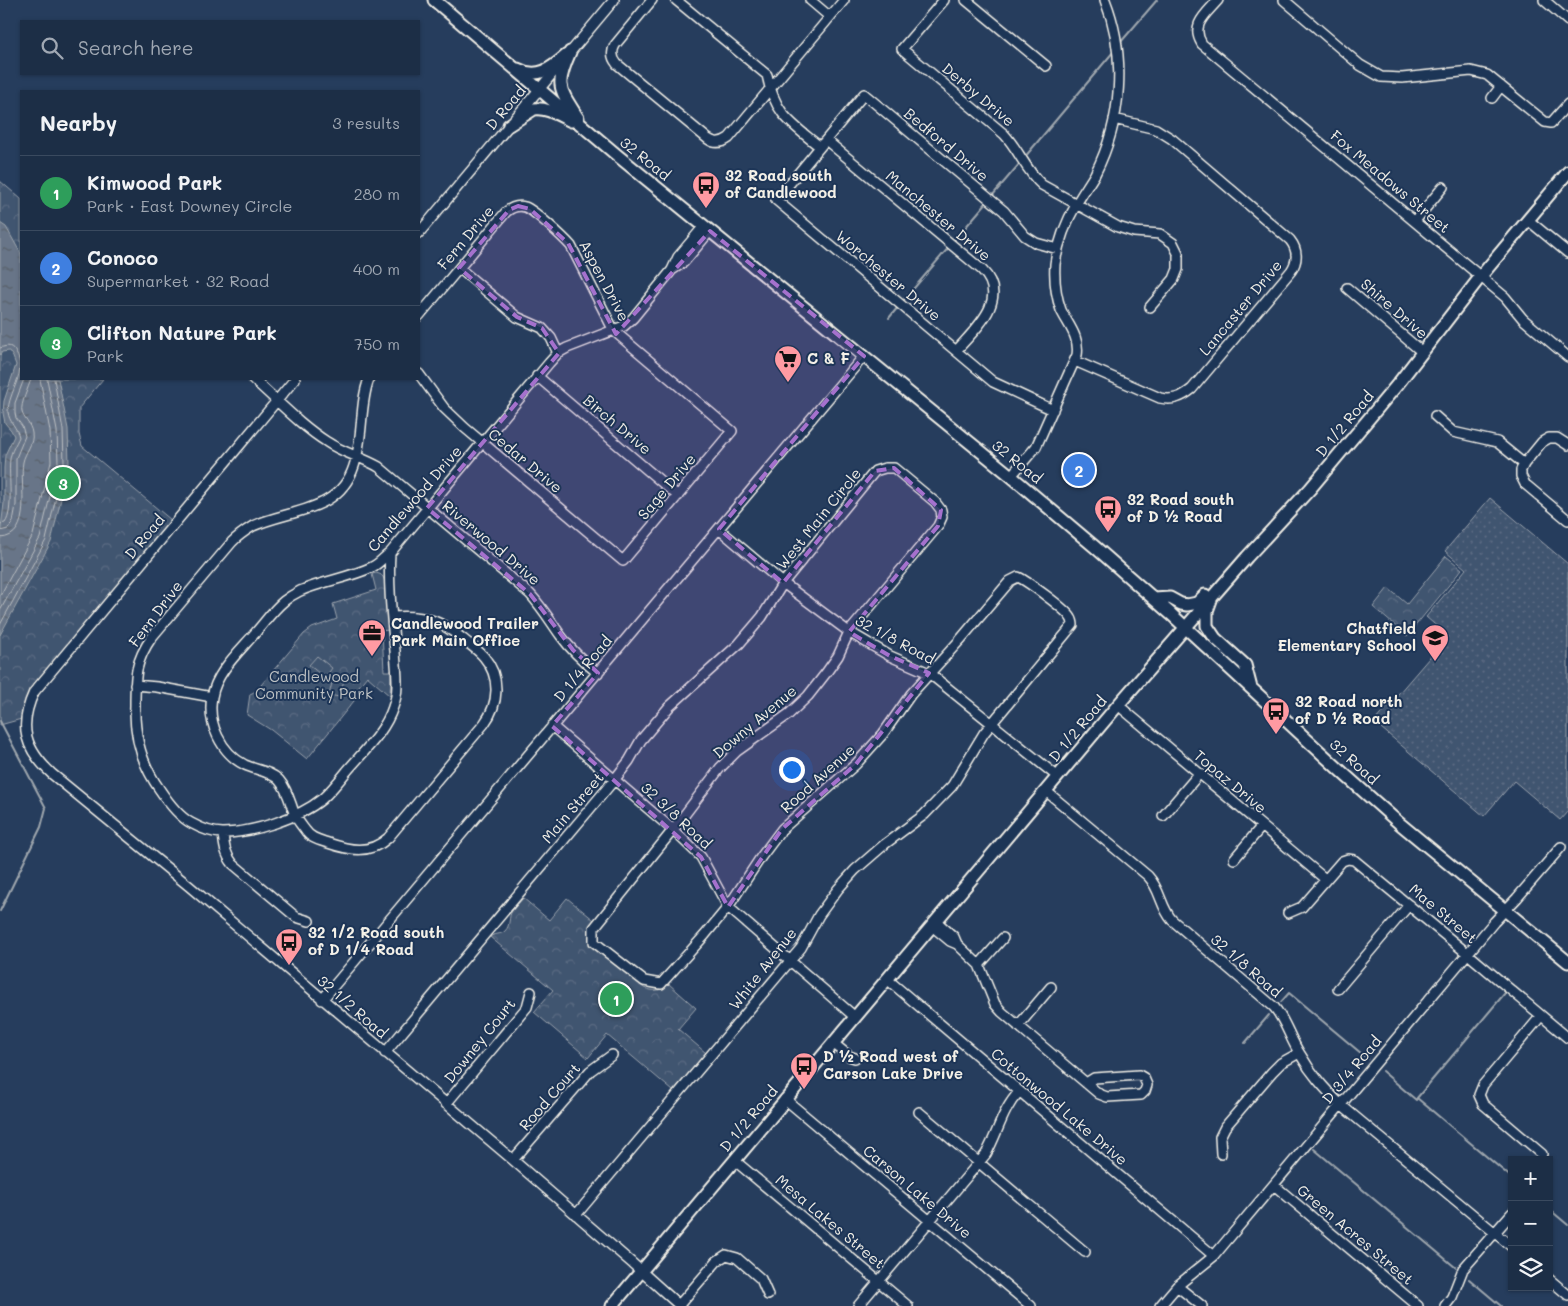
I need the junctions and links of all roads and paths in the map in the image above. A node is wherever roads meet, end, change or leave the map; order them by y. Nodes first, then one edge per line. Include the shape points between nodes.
1 (434, 0) edge
2 (614, 0) edge
3 (652, 0) edge
4 (676, 0) edge
5 (810, 0) edge
6 (844, 0) edge
7 (944, 0) edge
8 (966, 0) edge
9 (1105, 0) edge
10 (1218, 0) edge
11 (1284, 0) edge
12 (1544, 0) edge
13 (830, 17) junction
14 (1568, 21) edge
15 (570, 52) junction
16 (507, 63) junction
17 (1046, 66) dead end
18 (1501, 86) junction
19 (770, 89) junction
20 (539, 90) junction
21 (1492, 98) dead end
22 (1568, 104) edge
23 (1114, 119) junction
24 (509, 125) junction
25 (584, 127) junction
26 (823, 143) junction
27 (1568, 172) edge
28 (1443, 187) dead end
29 (1076, 204) junction
30 (518, 206) joint
31 (1528, 220) junction
32 (1415, 221) junction
33 (707, 228) junction
34 (420, 232) edge
35 (1058, 249) junction
36 (1568, 253) edge
37 (459, 268) junction
38 (1480, 276) junction
39 (1347, 288) dead end
40 (1150, 307) dead end
41 (420, 315) edge
42 (614, 331) junction
43 (956, 351) junction
44 (1422, 352) junction
45 (558, 353) junction
46 (864, 356) junction
47 (1568, 357) edge
48 (1075, 360) junction
49 (420, 375) edge
50 (537, 376) junction
51 (254, 380) edge
52 (294, 380) edge
53 (368, 380) edge
54 (276, 401) junction
55 (1052, 410) junction
56 (1434, 416) dead end
57 (732, 431) joint
58 (482, 443) junction
59 (1568, 445) edge
60 (356, 457) junction
61 (1524, 464) junction
62 (875, 471) joint
63 (1011, 476) junction
64 (678, 496) junction
65 (428, 508) junction
66 (1568, 520) edge
67 (718, 529) junction
68 (390, 553) junction
69 (623, 561) joint
70 (1227, 579) junction
71 (783, 584) junction
72 (1212, 596) junction
73 (1154, 599) junction
74 (392, 617) junction
75 (1073, 625) joint
76 (1185, 627) junction
77 (849, 632) junction
78 (598, 673) junction
79 (929, 673) junction
80 (135, 685) junction
81 (1251, 688) junction
82 (212, 697) junction
83 (1118, 705) junction
84 (25, 718) joint
85 (992, 723) junction
86 (552, 726) junction
87 (1199, 774) junction
88 (1058, 777) junction
89 (615, 779) junction
90 (1046, 791) junction
91 (295, 815) junction
92 (1163, 816) dead end
93 (1262, 826) junction
94 (674, 830) junction
95 (223, 834) junction
96 (1560, 847) dead end
97 (1234, 859) dead end
98 (1325, 879) junction
99 (1409, 905) junction
100 (728, 907) junction
101 (1504, 910) junction
102 (1288, 914) dead end
103 (309, 921) dead end
104 (934, 923) junction
105 (1003, 938) dead end
106 (1468, 954) junction
107 (790, 961) junction
108 (1568, 962) edge
109 (979, 965) junction
110 (887, 979) junction
111 (662, 984) joint
112 (1052, 987) dead end
113 (1338, 989) dead end
114 (531, 992) dead end
115 (322, 1000) junction
116 (855, 1016) junction
117 (1541, 1016) junction
118 (1018, 1026) junction
119 (1568, 1038) edge
120 (833, 1043) junction
121 (385, 1053) junction
122 (1299, 1053) junction
123 (612, 1055) dead end
124 (855, 1058) dead end
125 (1086, 1083) junction
126 (1019, 1092) junction
127 (785, 1100) junction
128 (446, 1104) junction
129 (1341, 1105) junction
130 (919, 1112) dead end
131 (1221, 1154) dead end
132 (1542, 1154) dead end
133 (513, 1160) junction
134 (734, 1160) junction
135 (979, 1163) junction
136 (1274, 1185) junction
137 (576, 1215) junction
138 (1508, 1217) edge
139 (930, 1221) junction
140 (1495, 1232) junction
141 (1511, 1246) edge
142 (1085, 1252) dead end
143 (1214, 1256) junction
144 (641, 1271) junction
145 (879, 1282) junction
146 (1553, 1282) edge
147 (1177, 1286) junction
148 (768, 1295) dead end
149 (1568, 1295) edge
150 (612, 1306) edge
151 (680, 1306) edge
152 (858, 1306) edge
153 (908, 1306) edge
154 (1031, 1306) edge
155 (1160, 1306) edge
156 (1202, 1306) edge
157 (1418, 1306) edge
158 (1445, 1306) edge

1 - 16 main road, 32 Road
2 - 15 street, D Road
3 - 19 street via 615,45 613,59 708,139 716,142 726,140
4 - 19 street, Manchester Drive via 767,75
5 - 13 street
6 - 13 street
7 - 29 street, Derby Drive via 902,49 1004,134 1036,180
8 - 17 street
9 - 23 street via 1118,60
10 - 32 street, Fox Meadows Street via 1197,29 1202,44
11 - 18 street via 1360,65 1381,78 1471,72 1487,75
12 - 14 street
13 - 19 street
15 - 16 main road via 541,73 528,73
15 - 20 street, D Road
15 - 25 main road via 560,81 564,96
16 - 20 main road, 32 Road
18 - 21 street
18 - 22 street via 1545,122 1551,123
19 - 26 street, Manchester Drive via 784,117
20 - 24 street, D Road
20 - 25 main road, 32 Road
23 - 29 street via 1104,153
23 - 48 street, Lancaster Drive via 1156,129 1172,139 1290,240 1296,258 1291,272 1192,389 1183,395 1173,399 1160,398
24 - 25 main road via 538,108
24 - 34 street, D Road
25 - 33 main road, 32 Road
26 - 35 street, Bedford Drive via 864,94 1004,211 1025,236
26 - 43 street, Manchester Drive via 989,278 994,294 990,309
26 - 43 street, Worchester Drive via 776,200
27 - 31 main road, D 1/2 Road
28 - 32 street
29 - 35 street
29 - 40 street, Derby Drive via 1123,229 1160,234 1173,244 1179,258 1176,274
30 - 37 street, Fern Drive via 506,212
30 - 42 street, Aspen Drive via 530,209 568,243
31 - 36 street
31 - 38 main road, D 1/2 Road
32 - 38 street, Fox Meadows Street
33 - 42 street, Candlewood Drive via 684,262 672,270 633,318
33 - 46 main road, 32 Road
35 - 48 street via 1056,291 1077,340
37 - 41 street, Fern Drive
37 - 45 street via 517,317 544,330
38 - 44 main road, D 1/2 Road
38 - 47 street, Fox Meadows Street via 1506,297 1523,319
39 - 44 street, Shire Drive
42 - 45 street, Candlewood Drive
42 - 57 street, Aspen Drive
43 - 55 street, Worchester Drive via 993,382
44 - 70 main road, D 1/2 Road via 1316,481
45 - 50 street, Candlewood Drive
46 - 63 main road, 32 Road
46 - 67 street, D 1/4 Road
48 - 55 street
49 - 58 street, Cedar Drive via 444,408
50 - 58 street, Candlewood Drive
50 - 64 street, Birch Drive
51 - 54 street, Riverwood Drive
52 - 54 street, D Road
53 - 60 street, Fern Drive
54 - 60 street, Riverwood Drive via 326,442
54 - 84 street, D Road via 41,682 27,706
55 - 63 street via 1036,447
56 - 61 street via 1453,432 1497,442
57 - 64 street, Sage Drive
58 - 65 street, Candlewood Drive
58 - 69 street, Cedar Drive
59 - 61 street via 1557,438 1546,440
60 - 65 street, Riverwood Drive via 379,467
60 - 80 street, Fern Drive via 346,482 328,500 254,526 232,542 152,637 136,671
61 - 66 street via 1521,473 1525,484
62 - 71 street, West Main Circle
62 - 77 street, Downy Avenue via 894,468 935,502 942,517 938,526
63 - 73 main road, 32 Road
64 - 69 street, Sage Drive
65 - 68 street, Candlewood Drive
65 - 78 street, Riverwood Drive via 530,594 572,650
67 - 71 street, 32 1/8 Road
67 - 78 street, D 1/4 Road
68 - 74 street, Fern Drive
68 - 82 street, Candlewood Drive via 373,567 301,590 283,601 220,676
70 - 72 main road, D 1/2 Road
70 - 73 main road via 1217,583 1197,603 1187,605 1170,598
71 - 77 street, 32 1/8 Road
71 - 89 street, Main Street via 762,617 739,644 669,707 641,740
72 - 76 main road, D 1/2 Road
72 - 81 main road via 1207,626 1215,638 1246,665
73 - 76 main road, 32 Road
74 - 91 street, Fern Drive via 397,689 390,716 335,786 322,799
74 - 91 street, Candlewood Drive via 436,621 482,655 496,681 491,715 392,834 374,847 354,850 317,840 307,833
75 - 79 street, Rood Avenue via 1066,612 1018,577 1010,581
75 - 85 street, White Avenue
76 - 81 main road, 32 Road
76 - 83 main road, D 1/2 Road
77 - 79 street, 32 1/8 Road via 890,656
77 - 94 street, Downy Avenue via 834,662 808,696 789,714 737,751 720,768
78 - 86 street, D 1/4 Road
79 - 85 street, 32 1/8 Road
79 - 100 street, Rood Avenue via 856,764 782,829
80 - 82 street
80 - 95 street, Fern Drive via 136,732 154,782 190,823
81 - 101 main road, 32 Road via 1378,804
82 - 91 street, Candlewood Drive via 213,725 224,748 240,762 274,776 282,784
83 - 87 street, Topaz Drive
83 - 88 main road, D 1/2 Road
84 - 115 street, 32 1/2 Road via 28,742 43,766
85 - 88 street, 32 1/8 Road
85 - 107 street, White Avenue via 952,786 924,815 855,870 824,908
86 - 89 street, 32 3/8 Road
86 - 115 street, D 1/4 Road
87 - 92 street
87 - 93 street, Topaz Drive
88 - 90 main road, D 1/2 Road
89 - 94 street, 32 3/8 Road
89 - 121 street, Main Street
90 - 104 main road, D 1/2 Road
90 - 122 street, 32 1/8 Road via 1148,876 1172,920 1281,1015
91 - 95 street, Fern Drive via 278,823
93 - 97 street
93 - 98 street, Topaz Drive
94 - 100 street, 32 3/8 Road via 702,857
94 - 111 street, Downy Avenue via 594,928 594,942 644,981
95 - 103 street via 228,858 233,864 296,917
96 - 101 street, D 3/4 Road
98 - 99 street, Mae Street via 1342,861 1354,860
98 - 102 street, Mae Street via 1302,908
99 - 106 street, Mae Street
99 - 113 street
100 - 107 street, 32 3/8 Road
100 - 111 street, Rood Avenue
101 - 106 street, D 3/4 Road
101 - 108 main road, 32 Road
104 - 109 street via 954,937
104 - 110 main road, D 1/2 Road
105 - 109 street
106 - 117 street, Mae Street
106 - 129 street, D 3/4 Road
107 - 116 street, 32 3/8 Road
107 - 137 street, White Avenue
109 - 118 street via 995,1004
110 - 116 main road, D 1/2 Road
110 - 126 street, Cottonwood Lake Drive
112 - 118 street
114 - 128 street, Downey Court via 527,1007
115 - 121 street, 32 1/2 Road
116 - 120 main road, D 1/2 Road
117 - 119 street, Mae Street
117 - 132 street via 1483,1085 1480,1095 1483,1104
118 - 125 street
120 - 124 street
120 - 127 main road, D 1/2 Road
121 - 128 street, 32 1/2 Road
122 - 129 street, 32 1/8 Road via 1318,1082
122 - 131 street via 1281,1063 1225,1127 1220,1137
123 - 133 street, Rood Court via 590,1071
125 - 125 street via 1107,1097 1141,1095 1147,1085 1139,1075 1094,1078
126 - 135 street via 1008,1106 991,1145
126 - 143 street, Cottonwood Lake Drive
127 - 134 main road, D 1/2 Road
127 - 139 street, Carson Lake Drive
128 - 133 street, 32 1/2 Road
129 - 136 street, D 3/4 Road
129 - 140 street, 32 1/8 Road
130 - 135 street
133 - 137 street, 32 1/2 Road
134 - 144 main road, D 1/2 Road
134 - 145 street, Mesa Lakes Street
135 - 139 street
135 - 142 street
136 - 143 street, D 3/4 Road
136 - 157 street, Green Acres Street
137 - 144 street, 32 1/2 Road
138 - 140 street
139 - 145 street
139 - 154 street, Carson Lake Drive
140 - 141 street, 32 1/8 Road
140 - 158 street via 1463,1269
143 - 147 street, D 3/4 Road
144 - 150 main road, D 1/2 Road
144 - 151 street, 32 1/2 Road
145 - 152 street
145 - 153 street, Mesa Lakes Street
146 - 149 street
147 - 155 street, D 3/4 Road
147 - 156 street
148 - 151 street via 761,1279 737,1258 726,1255 717,1261

